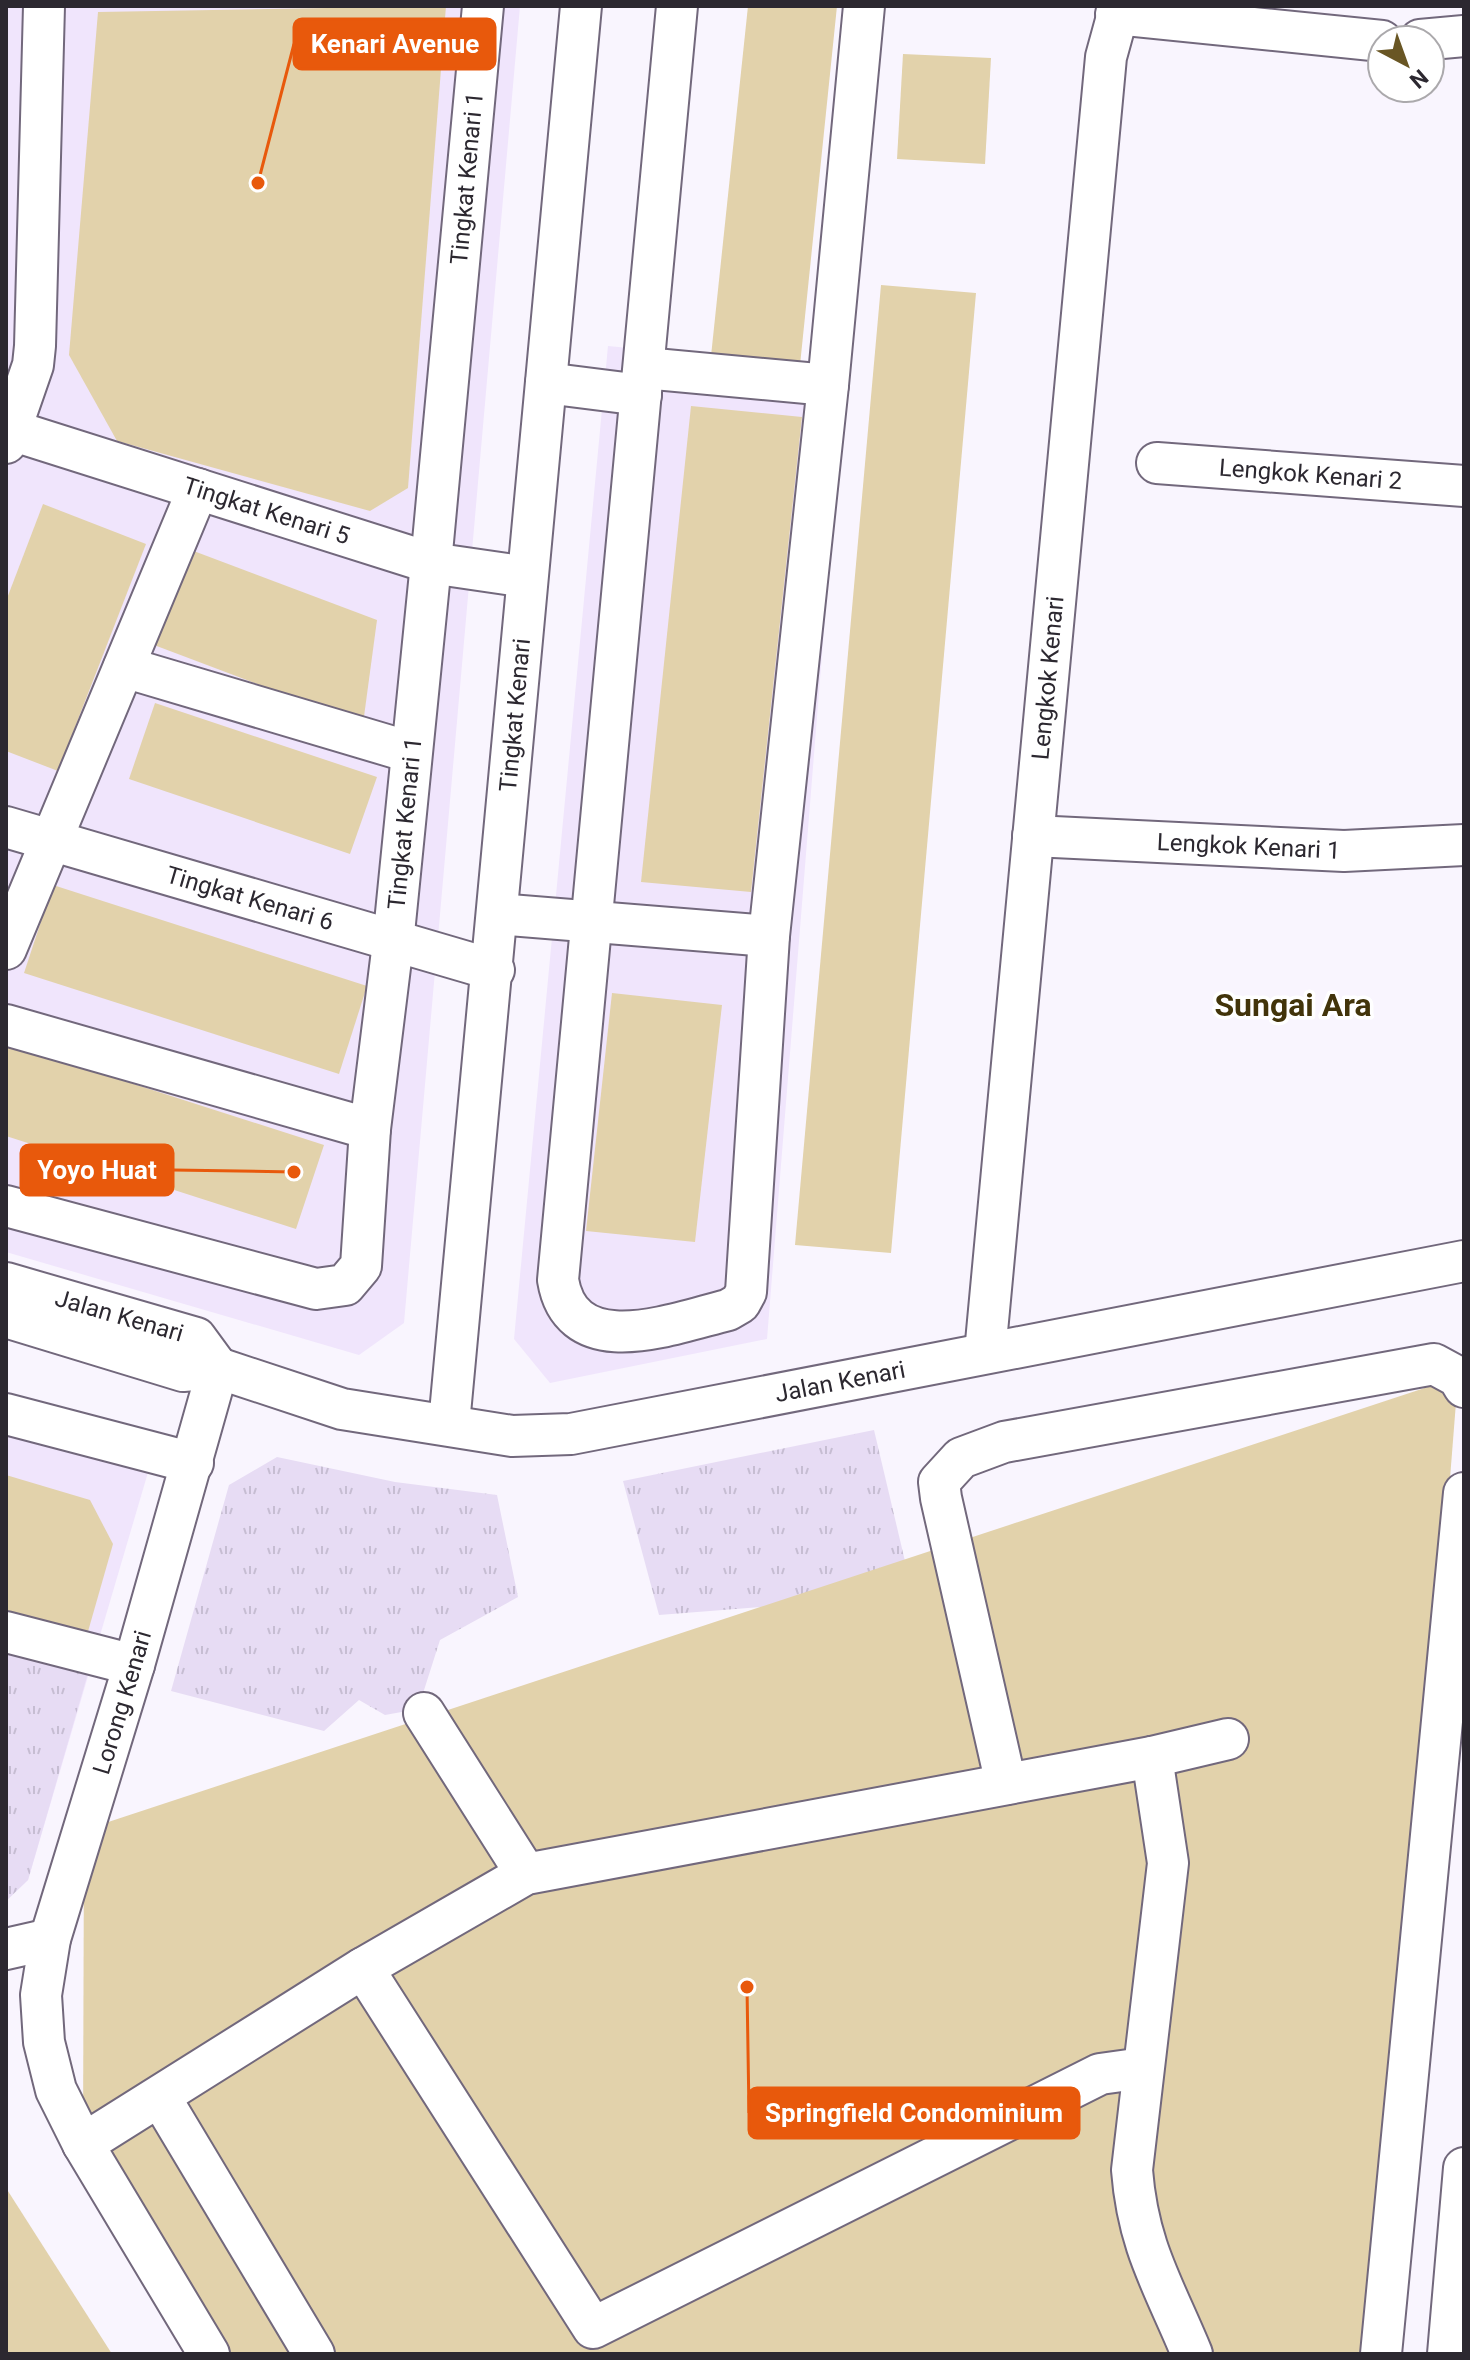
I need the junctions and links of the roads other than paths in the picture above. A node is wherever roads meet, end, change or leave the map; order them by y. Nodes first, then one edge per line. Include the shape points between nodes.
1 (44, 6) edge
2 (483, 6) edge
3 (581, 6) edge
4 (677, 6) edge
5 (864, 6) edge
6 (1118, 10) edge
7 (1366, 39) edge
8 (643, 382) junction
9 (546, 383) junction
10 (828, 385) junction
11 (9, 436) edge
12 (1157, 463) dead end
13 (1464, 486) edge
14 (198, 489) junction
15 (431, 563) junction
16 (527, 577) junction
17 (124, 667) junction
18 (410, 752) junction
19 (6, 827) edge
20 (1033, 836) junction
21 (51, 841) junction
22 (1464, 845) edge
23 (498, 914) junction
24 (590, 922) junction
25 (769, 936) junction
26 (393, 943) junction
27 (6, 949) edge
28 (494, 970) junction
29 (6, 1025) edge
30 (370, 1129) junction
31 (6, 1206) edge
32 (1464, 1261) edge
33 (6, 1283) edge
34 (6, 1317) edge
35 (985, 1353) junction
36 (218, 1368) junction
37 (1464, 1387) edge
38 (6, 1414) edge
39 (449, 1424) junction
40 (193, 1463) junction
41 (1464, 1493) edge
42 (6, 1632) edge
43 (134, 1665) junction
44 (424, 1713) dead end
45 (1228, 1739) dead end
46 (1152, 1757) junction
47 (1006, 1784) junction
48 (526, 1874) junction
49 (50, 1939) junction
50 (6, 1949) edge
51 (363, 1968) junction
52 (1143, 2068) junction
53 (144, 2107) junction
54 (83, 2144) junction
55 (1464, 2168) edge
56 (591, 2341) edge
57 (209, 2354) edge
58 (314, 2354) edge
59 (1192, 2354) edge
60 (1381, 2354) edge
61 (1448, 2354) edge

1 - 11 street via 35,346
2 - 15 street, Tingkat Kenari 1
3 - 9 street, Tingkat Kenari
4 - 8 street
5 - 10 street
6 - 7 street
6 - 20 street, Lengkok Kenari via 1106,57
8 - 9 street
8 - 10 street
8 - 24 street
9 - 16 street, Tingkat Kenari
10 - 25 street
11 - 14 street, Tingkat Kenari 5
12 - 13 street, Lengkok Kenari 2
14 - 15 street, Tingkat Kenari 5
14 - 17 street
15 - 16 street, Tingkat Kenari 5
15 - 18 street, Tingkat Kenari 1
16 - 23 street, Tingkat Kenari
17 - 18 street
17 - 21 street
18 - 26 street, Tingkat Kenari 1
19 - 21 street, Tingkat Kenari 6
20 - 22 street, Lengkok Kenari 1 via 1344,851
20 - 35 street, Lengkok Kenari
21 - 26 street, Tingkat Kenari 6
21 - 27 street
23 - 24 street
23 - 28 street, Tingkat Kenari
24 - 25 street
24 - 25 street via 558,1280 578,1319 612,1333 728,1310 746,1292
26 - 28 street, Tingkat Kenari 6
26 - 30 street, Tingkat Kenari 1
28 - 39 street, Tingkat Kenari
29 - 30 street
30 - 31 street, Tingkat Kenari 1 via 361,1266 356,1276 334,1288 316,1289
32 - 35 street, Jalan Kenari
33 - 36 street, Jalan Kenari via 196,1338
34 - 36 street, Jalan Kenari via 183,1371
35 - 39 street, Jalan Kenari via 571,1434 512,1436
36 - 39 street, Jalan Kenari via 342,1409
36 - 40 street, Lorong Kenari
37 - 47 street via 1458,1377 1434,1364 1004,1442 954,1464 939,1482 941,1498
38 - 40 street
40 - 43 street, Lorong Kenari
41 - 60 street
42 - 43 street
43 - 49 street, Lorong Kenari
44 - 48 street
45 - 46 street
46 - 47 street
46 - 52 street via 1168,1863
47 - 48 street
48 - 51 street
49 - 50 street
49 - 54 street, Lorong Kenari via 41,1995 44,2042 56,2090
51 - 53 street
51 - 56 street
52 - 56 street via 1100,2074
52 - 59 street via 1132,2170 1136,2212 1145,2248
53 - 54 street
53 - 58 street
54 - 57 street, Lorong Kenari
55 - 61 street

